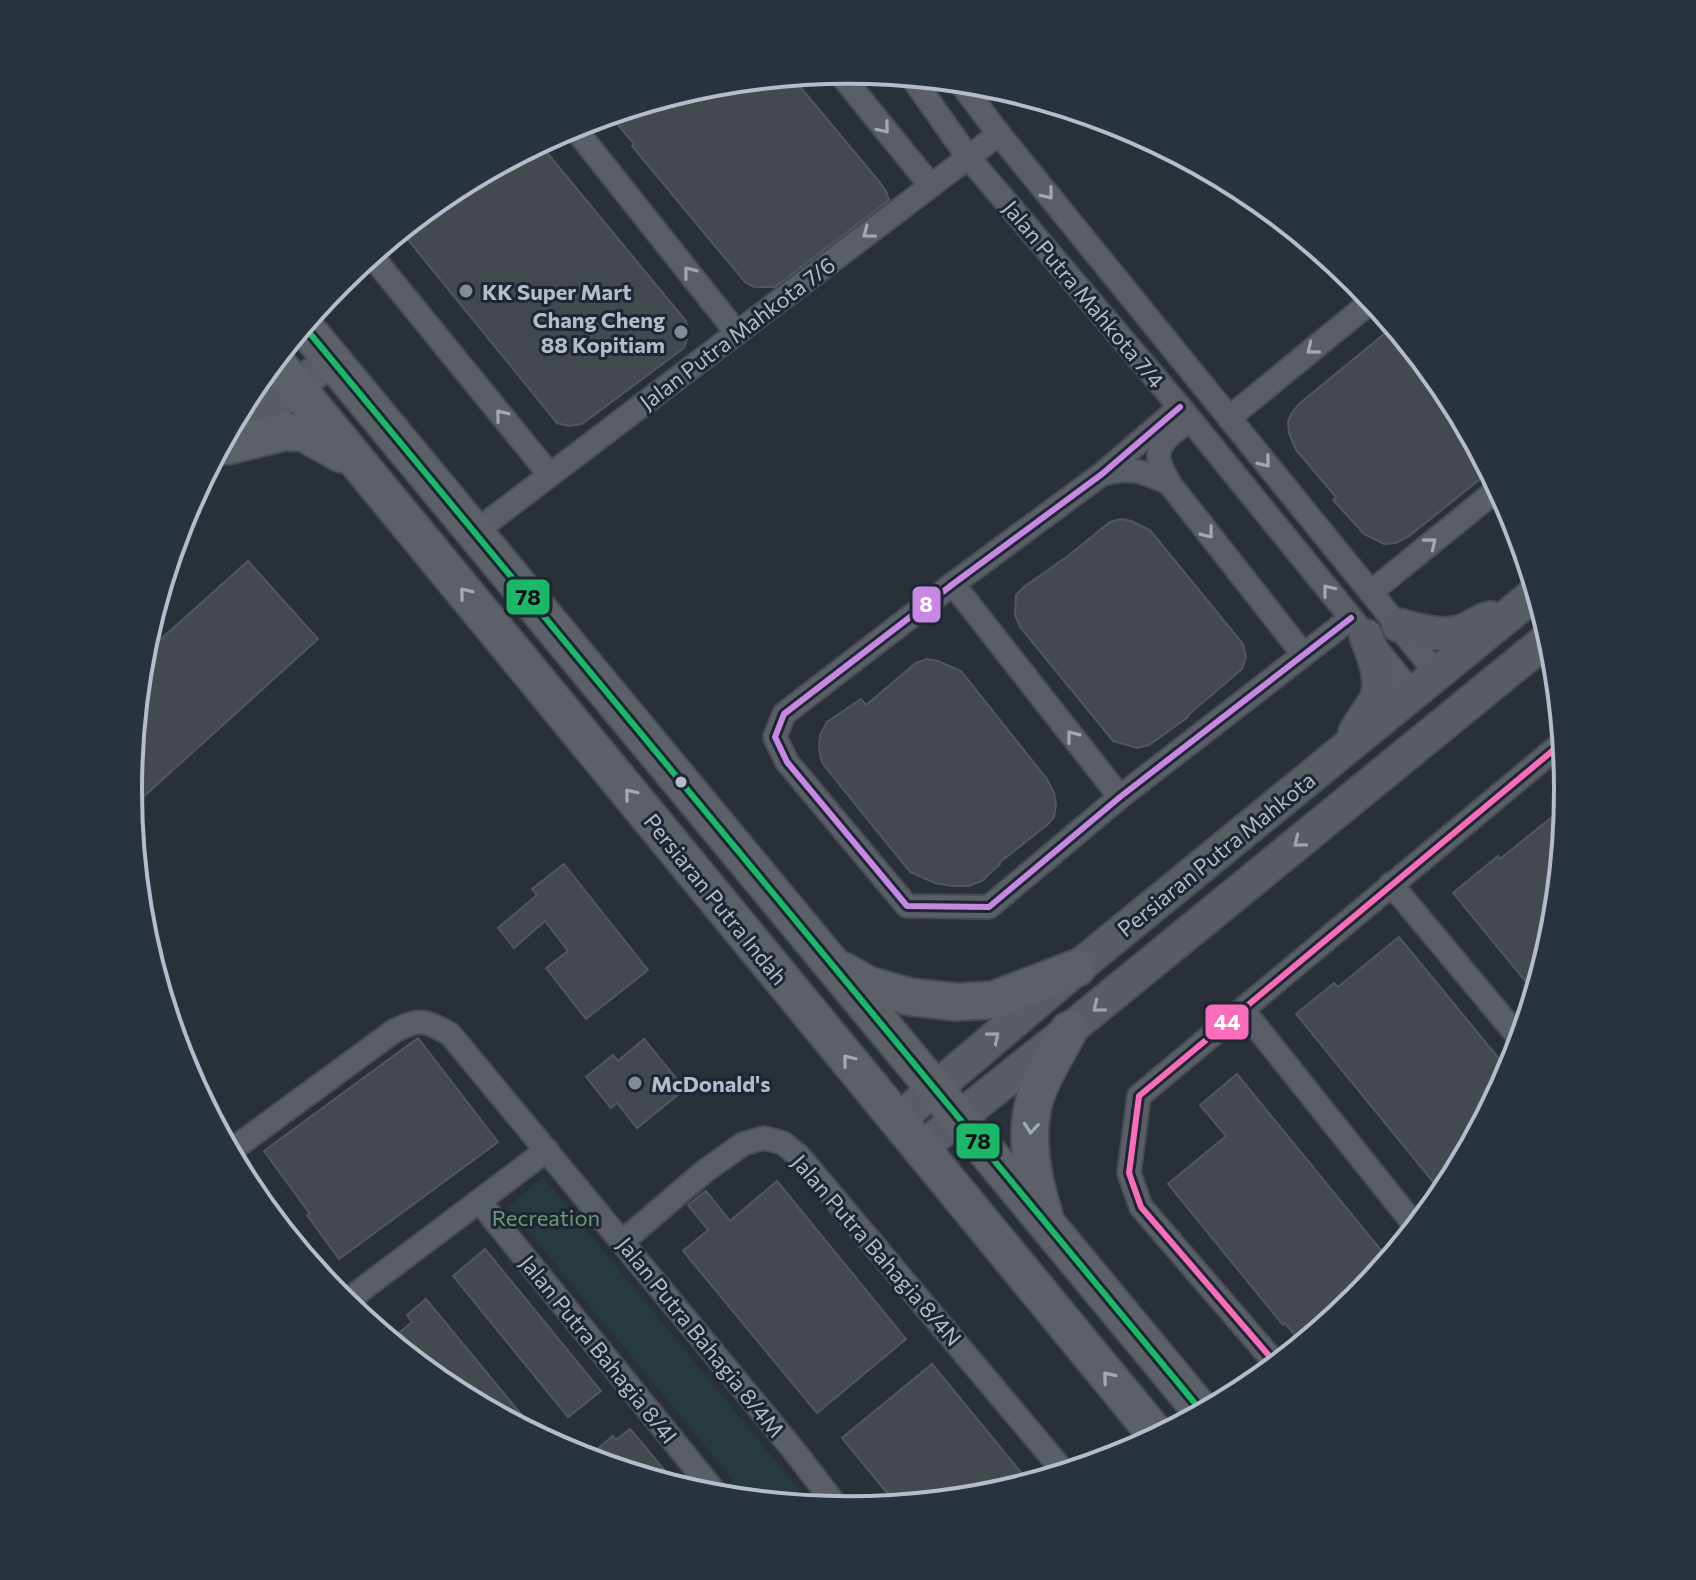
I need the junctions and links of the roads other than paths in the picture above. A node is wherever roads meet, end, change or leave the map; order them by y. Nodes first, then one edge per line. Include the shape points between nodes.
1 (849, 84) edge
2 (920, 88) edge
3 (970, 95) edge
4 (999, 134) junction
5 (581, 137) edge
6 (968, 157) junction
7 (931, 186) junction
8 (378, 264) edge
9 (1363, 308) edge
10 (310, 333) edge
11 (737, 333) junction
12 (331, 359) junction
13 (285, 374) edge
14 (251, 414) edge
15 (1185, 414) junction
16 (1229, 418) junction
17 (231, 448) edge
18 (361, 466) junction
19 (1102, 474) junction
20 (550, 475) junction
21 (1169, 483) junction
22 (1489, 496) edge
23 (475, 532) junction
24 (953, 584) junction
25 (1371, 592) junction
26 (1528, 599) edge
27 (1510, 613) junction
28 (1398, 625) junction
29 (1359, 627) junction
30 (1538, 642) edge
31 (1539, 646) edge
32 (1303, 654) junction
33 (1430, 689) junction
34 (1345, 749) junction
35 (1553, 760) edge
36 (1360, 793) junction
37 (1120, 797) junction
38 (1391, 884) junction
39 (834, 966) junction
40 (1077, 968) junction
41 (1243, 1010) junction
42 (1512, 1029) edge
43 (1069, 1030) junction
44 (935, 1088) junction
45 (959, 1118) junction
46 (898, 1120) junction
47 (238, 1145) edge
48 (920, 1149) junction
49 (547, 1150) junction
50 (479, 1201) junction
51 (1409, 1218) edge
52 (1047, 1225) junction
53 (622, 1242) junction
54 (355, 1295) edge
55 (1269, 1356) edge
56 (1195, 1404) edge
57 (1150, 1427) edge
58 (1058, 1464) edge
59 (706, 1481) edge
60 (828, 1495) edge

1 -> 7 street
2 - 6 street, Jalan Putra Mahkota 7/4
3 - 4 street, Jalan Putra Mahkota 7/4
4 - 6 street, Jalan Putra Mahkota 7/6
4 -> 16 street, Jalan Putra Mahkota 7/4
11 -> 5 street
6 - 7 street, Jalan Putra Mahkota 7/6
6 - 15 street, Jalan Putra Mahkota 7/4
7 -> 11 street, Jalan Putra Mahkota 7/6
20 -> 8 street
9 -> 16 street
10 - 12 main road
11 - 20 street, Jalan Putra Mahkota 7/6
12 - 13 street
12 - 23 main road
13 - 14 street
13 - 18 main road, Persiaran Putra Indah
15 - 19 street
15 - 21 street via 1158,457
29 -> 15 street, Jalan Putra Mahkota 7/4
16 -> 25 street, Jalan Putra Mahkota 7/4
17 - 18 main road via 284,432 304,433
46 -> 18 main road, Persiaran Putra Indah
19 - 21 street via 1141,470
19 - 24 street
20 - 23 street, Jalan Putra Mahkota 7/6
21 -> 32 street
25 -> 22 street
23 - 39 main road
37 -> 24 street
24 - 37 street via 784,714 775,737 787,762 907,906 989,907
25 - 28 street, Jalan Putra Mahkota 7/4
26 - 27 street, Persiaran Putra Mahkota
27 - 28 street via 1449,634
27 - 33 street, Persiaran Putra Mahkota
28 - 33 street, Jalan Putra Mahkota 7/4
29 - 32 street
29 - 33 street, Jalan Putra Mahkota 7/4
29 - 34 street via 1379,681 1376,698
30 - 33 street
31 - 36 street, Persiaran Putra Mahkota
32 - 37 street
33 - 34 street, Persiaran Putra Mahkota
33 - 36 street via 1412,732 1379,762
34 - 40 street, Persiaran Putra Mahkota
35 - 38 street
36 -> 43 street, Persiaran Putra Mahkota
38 - 41 street
38 - 42 street
39 - 40 main road via 868,985 956,1002 993,1000
39 - 44 main road
44 -> 40 street, Persiaran Putra Mahkota
41 - 51 street
41 - 55 street via 1139,1096 1129,1173 1141,1207
43 - 45 street, Persiaran Putra Mahkota
43 -> 52 main road via 1035,1096 1032,1121 1035,1187
44 - 45 main road
44 - 46 street, Persiaran Putra Mahkota
45 - 48 street, Persiaran Putra Mahkota
45 - 52 main road
46 - 48 main road, Persiaran Putra Indah
47 - 49 street, Jalan Putra Bahagia 8/4M via 394,1031 416,1021 450,1034
57 -> 48 main road, Persiaran Putra Indah
49 - 50 street
49 - 53 street, Jalan Putra Bahagia 8/4M
50 - 54 street
50 - 59 street, Jalan Putra Bahagia 8/4I
52 - 56 main road
53 - 58 street, Jalan Putra Bahagia 8/4N via 743,1144 764,1138 783,1143
53 - 60 street, Jalan Putra Bahagia 8/4M

